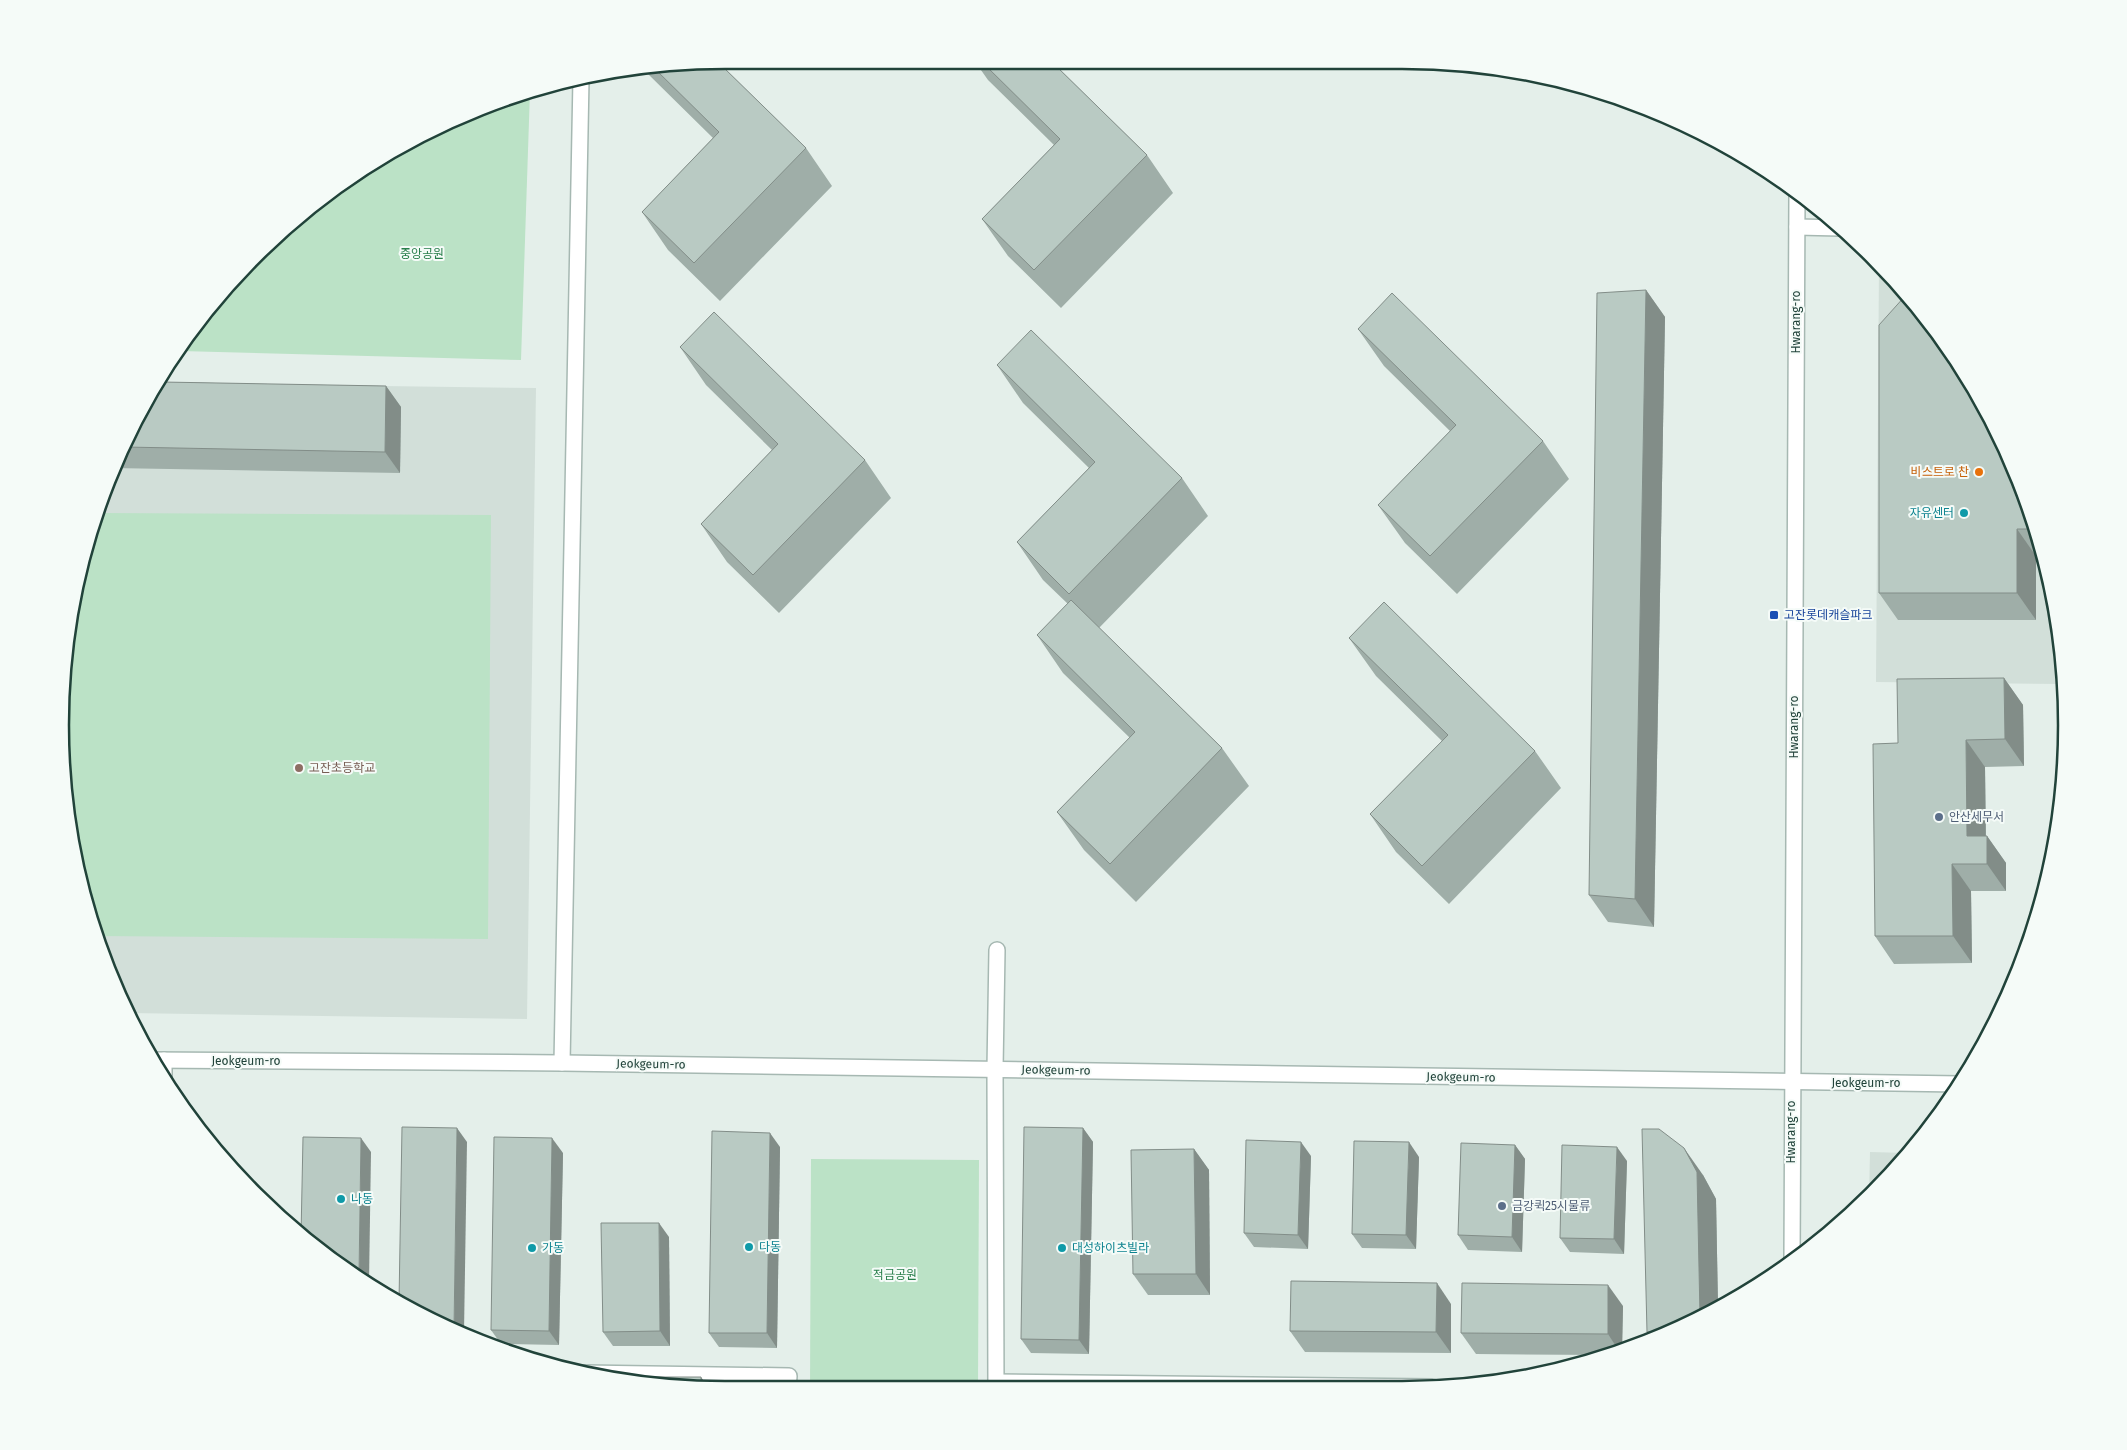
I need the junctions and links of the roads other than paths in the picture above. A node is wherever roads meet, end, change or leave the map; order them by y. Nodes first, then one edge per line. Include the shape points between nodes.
1 (581, 85) edge
2 (1797, 201) edge
3 (1797, 227) junction
4 (1830, 228) edge
5 (997, 950) dead end
6 (161, 1060) edge
7 (562, 1063) junction
8 (995, 1069) junction
9 (1791, 1083) junction
10 (1952, 1084) edge
11 (1792, 1253) edge
12 (625, 1374) edge
13 (788, 1381) edge
14 (996, 1381) edge

1 - 7 street
2 - 3 street, Hwarang-ro
3 - 4 street
3 - 9 street, Hwarang-ro
5 - 8 street
6 - 7 street, Jeokgeum-ro
7 - 8 street, Jeokgeum-ro
8 - 9 street, Jeokgeum-ro
8 - 14 street
9 - 10 street, Jeokgeum-ro
9 - 11 street, Hwarang-ro
12 - 13 street via 788,1376

